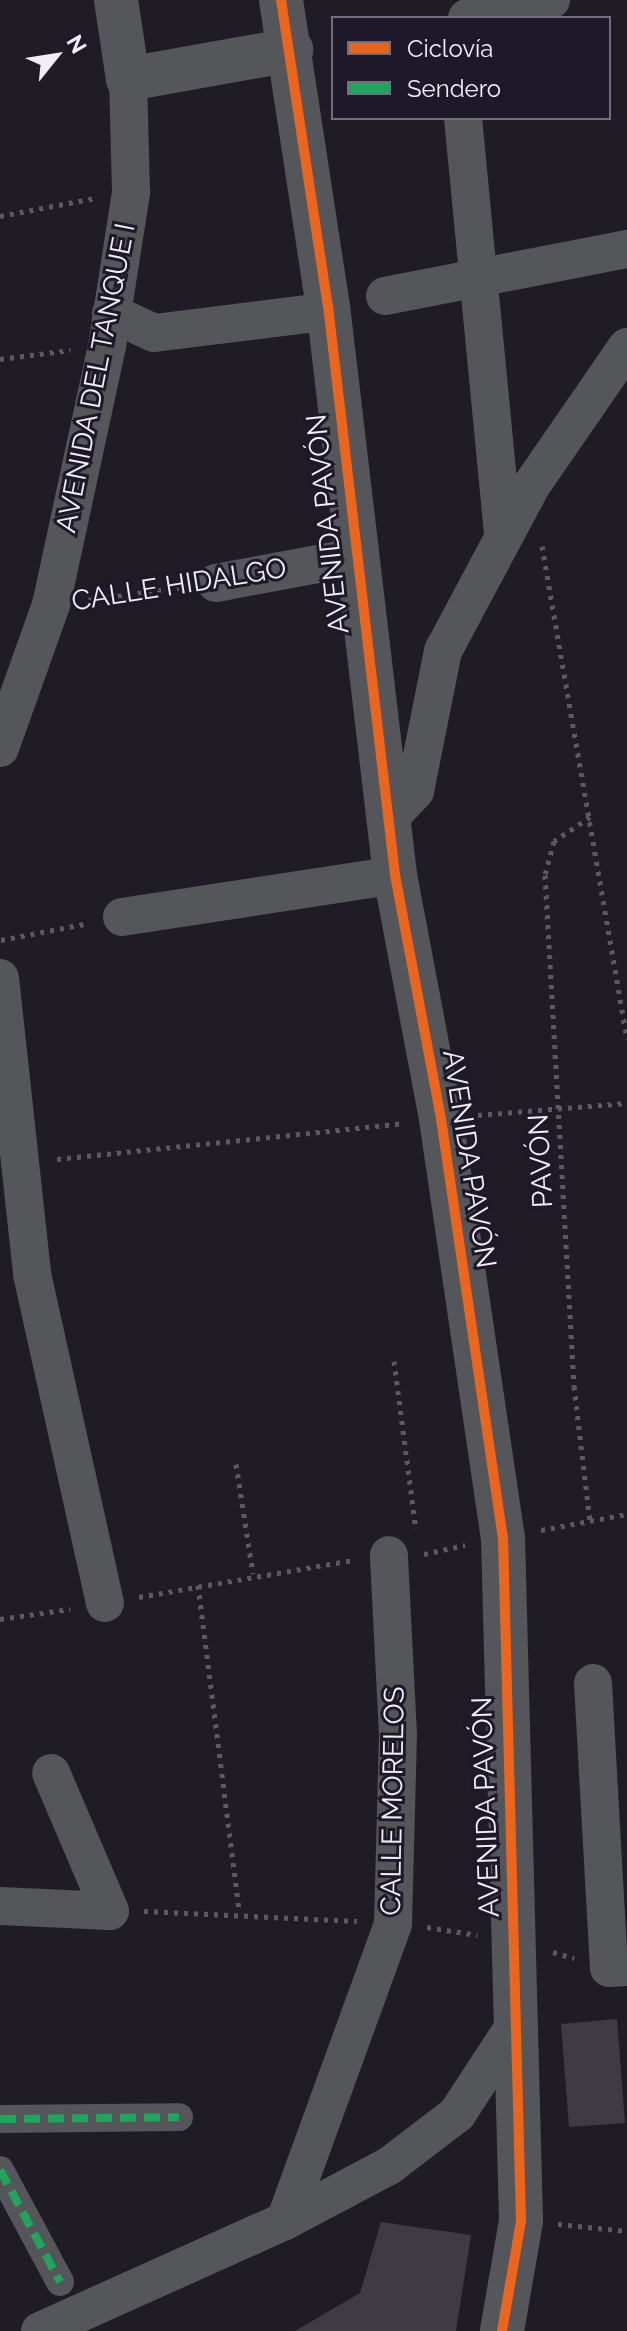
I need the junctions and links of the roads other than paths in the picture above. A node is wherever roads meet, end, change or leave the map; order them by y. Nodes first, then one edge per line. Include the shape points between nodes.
1 (116, 0) edge
2 (281, 0) edge
3 (551, 0) edge
4 (476, 16) edge
5 (291, 50) junction
6 (128, 79) junction
7 (463, 120) edge
8 (627, 249) edge
9 (482, 278) junction
10 (385, 296) dead end
11 (306, 314) dead end
12 (109, 329) junction
13 (627, 347) edge
14 (503, 534) junction
15 (355, 557) junction
16 (216, 583) road end
17 (0, 748) edge
18 (387, 821) junction
19 (395, 875) junction
20 (122, 917) road end
21 (0, 978) edge
22 (12, 1165) edge
23 (16, 1277) edge
24 (404, 1555) road end
25 (105, 1603) road end
26 (593, 1683) dead end
27 (51, 1773) dead end
28 (0, 1906) edge
29 (618, 1967) edge
30 (513, 2028) junction
31 (179, 2117) dead end
32 (0, 2119) edge
33 (0, 2170) edge
34 (285, 2221) junction
35 (60, 2282) dead end
36 (40, 2331) edge
37 (502, 2331) edge

1 - 6 street, AVENIDA DEL TANQUE I
2 - 5 street, AVENIDA PAVÓN
3 - 4 street
5 - 6 street
5 - 15 street, AVENIDA PAVÓN
6 - 12 street, AVENIDA DEL TANQUE I via 131,192
7 - 9 street
8 - 9 street
9 - 10 street
9 - 14 street
11 - 12 street via 154,333
12 - 17 street, AVENIDA DEL TANQUE I via 51,605
13 - 14 street
14 - 18 street via 443,651 415,791
15 - 16 street, CALLE HIDALGO
15 - 18 street, AVENIDA PAVÓN
18 - 19 street, AVENIDA PAVÓN
19 - 20 street
19 - 30 street, AVENIDA PAVÓN via 441,1119 503,1537
21 - 22 street
22 - 23 street
23 - 25 street
24 - 34 street, CALLE MORELOS via 393,1924
26 - 29 street
27 - 28 street via 110,1911
30 - 34 street via 457,2114 389,2166
30 - 37 street, AVENIDA PAVÓN via 521,2221
31 - 32 street
33 - 35 street
34 - 36 street

